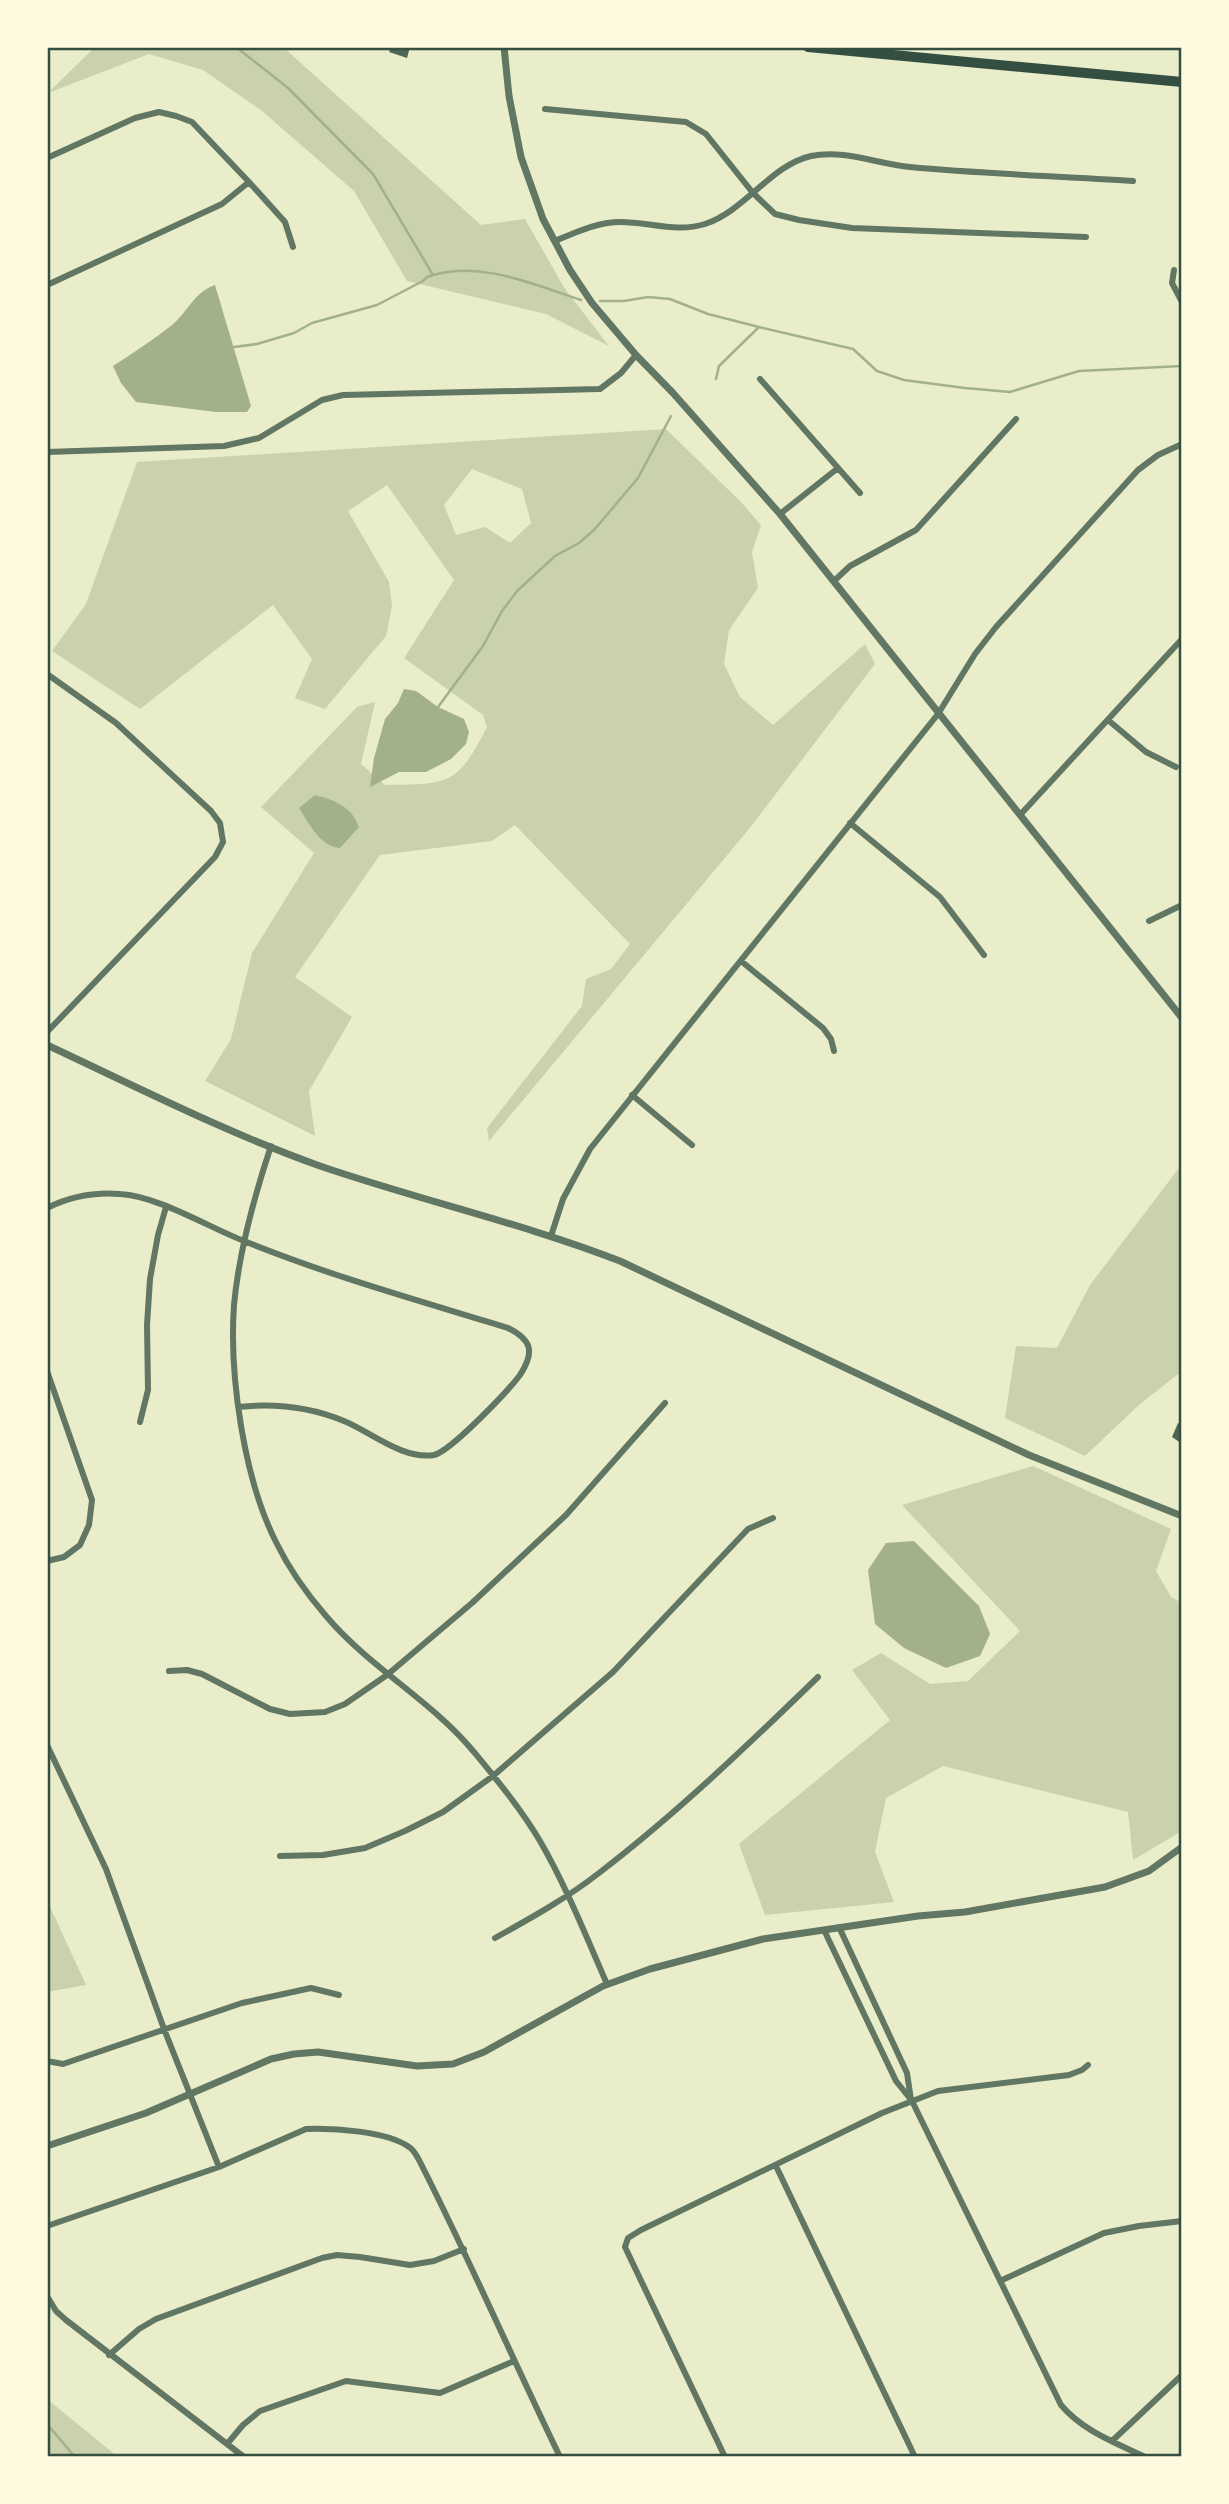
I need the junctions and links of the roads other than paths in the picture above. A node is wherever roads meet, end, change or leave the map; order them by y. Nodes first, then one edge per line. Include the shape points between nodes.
1 (505, 47) edge
2 (808, 47) edge
3 (1182, 82) edge
4 (545, 109) dead end
5 (47, 158) edge
6 (249, 181) junction
7 (1133, 181) dead end
8 (753, 193) junction
9 (1086, 237) dead end
10 (555, 241) junction
11 (293, 247) dead end
12 (1174, 270) dead end
13 (47, 285) edge
14 (1182, 302) edge
15 (636, 355) junction
16 (760, 379) dead end
17 (1016, 419) dead end
18 (1182, 444) edge
19 (47, 452) edge
20 (838, 468) junction
21 (860, 493) dead end
22 (780, 514) junction
23 (834, 581) junction
24 (1182, 639) edge
25 (47, 674) edge
26 (938, 714) junction
27 (1108, 720) junction
28 (1176, 767) dead end
29 (1021, 814) junction
30 (850, 823) junction
31 (1182, 905) edge
32 (1149, 921) dead end
33 (984, 955) dead end
34 (741, 961) junction
35 (1182, 1018) edge
36 (47, 1032) edge
37 (47, 1045) edge
38 (834, 1051) dead end
39 (632, 1095) junction
40 (692, 1145) dead end
41 (271, 1146) junction
42 (166, 1207) junction
43 (47, 1208) edge
44 (551, 1236) junction
45 (244, 1241) junction
46 (47, 1371) edge
47 (665, 1403) dead end
48 (239, 1407) junction
49 (141, 1422) dead end
50 (1182, 1516) edge
51 (773, 1517) dead end
52 (47, 1561) edge
53 (169, 1671) dead end
54 (387, 1675) junction
55 (818, 1677) dead end
56 (47, 1745) edge
57 (493, 1776) junction
58 (1182, 1847) edge
59 (280, 1856) dead end
60 (567, 1895) junction
61 (839, 1927) junction
62 (824, 1930) junction
63 (495, 1938) dead end
64 (607, 1984) junction
65 (339, 1995) dead end
66 (164, 2029) junction
67 (47, 2062) edge
68 (1088, 2065) dead end
69 (190, 2094) junction
70 (912, 2101) junction
71 (47, 2146) edge
72 (776, 2166) junction
73 (219, 2167) junction
74 (1182, 2221) edge
75 (47, 2227) edge
76 (464, 2249) junction
77 (1000, 2281) junction
78 (47, 2296) edge
79 (109, 2355) junction
80 (514, 2361) junction
81 (1182, 2375) edge
82 (1112, 2441) junction
83 (227, 2444) junction
84 (244, 2457) edge
85 (560, 2457) edge
86 (725, 2457) edge
87 (915, 2457) edge
88 (1145, 2457) edge

1 - 10 street via 520,157
2 - 3 highway
4 - 8 street via 686,122 715,143
5 - 6 street via 135,118 159,112 192,122
6 - 11 street via 285,222
6 - 13 street via 222,204
7 - 8 street via 909,167 833,154 795,161
8 - 9 street via 775,214 852,228
8 - 10 street via 728,214 704,225 681,229 620,222 593,225
10 - 15 street via 588,297
12 - 14 street via 1172,283
15 - 19 street via 600,388 343,395 322,400 259,438 224,446
15 - 22 street
16 - 20 street
17 - 23 street via 916,530 850,566
18 - 26 street via 1148,462 1112,498 996,627
20 - 21 street
20 - 22 street
22 - 23 street
23 - 26 street
24 - 27 street
25 - 36 street via 116,723 211,811 220,823 223,842 215,857
26 - 29 street
26 - 30 street
27 - 28 street via 1146,752
27 - 29 street
29 - 35 street
30 - 33 street via 940,897
30 - 34 street
31 - 32 street
34 - 38 street via 823,1028
34 - 39 street
37 - 41 street
39 - 40 street
39 - 44 street via 579,1165
41 - 44 street via 382,1187
41 - 45 street
42 - 43 street via 120,1194 85,1195
42 - 45 street
42 - 49 street via 150,1279 148,1390
44 - 50 street via 649,1274 1029,1455
45 - 48 street via 234,1305
45 - 48 street via 508,1328 522,1335 529,1355 518,1378 460,1438 436,1455 400,1449 345,1421 299,1408
46 - 52 street via 92,1500 89,1525 80,1545 64,1557
47 - 54 street via 566,1515
48 - 54 street via 253,1485 275,1542 327,1617
51 - 57 street via 748,1529 613,1672
53 - 54 street via 202,1674 270,1709 290,1714 325,1712 345,1704
54 - 57 street via 446,1722
55 - 60 street via 723,1769
56 - 66 street via 106,1870
57 - 59 street via 443,1812 365,1848
57 - 60 street via 538,1838
58 - 61 street via 1149,1871 1105,1887 965,1912
60 - 63 street
60 - 64 street
61 - 62 street
61 - 70 street via 908,2073
62 - 64 street via 763,1939
62 - 70 street via 896,2081
64 - 69 street via 484,2052 453,2064 417,2066 301,2053 261,2063
65 - 66 street via 311,1988 242,2003
66 - 67 street via 63,2064
66 - 69 street
68 - 70 street via 1069,2075 938,2091
69 - 71 street
69 - 73 street
70 - 72 street
70 - 77 street
72 - 86 street via 625,2241
72 - 87 street
73 - 75 street
73 - 76 street via 306,2129 391,2138 412,2149
74 - 77 street via 1104,2233
76 - 79 street via 410,2265 337,2255 322,2258 156,2319
76 - 80 street
77 - 82 street via 1061,2405 1083,2427
78 - 79 street via 56,2312
79 - 83 street
80 - 83 street via 440,2393 346,2381 260,2411
80 - 85 street
81 - 82 street
82 - 88 street
83 - 84 street

